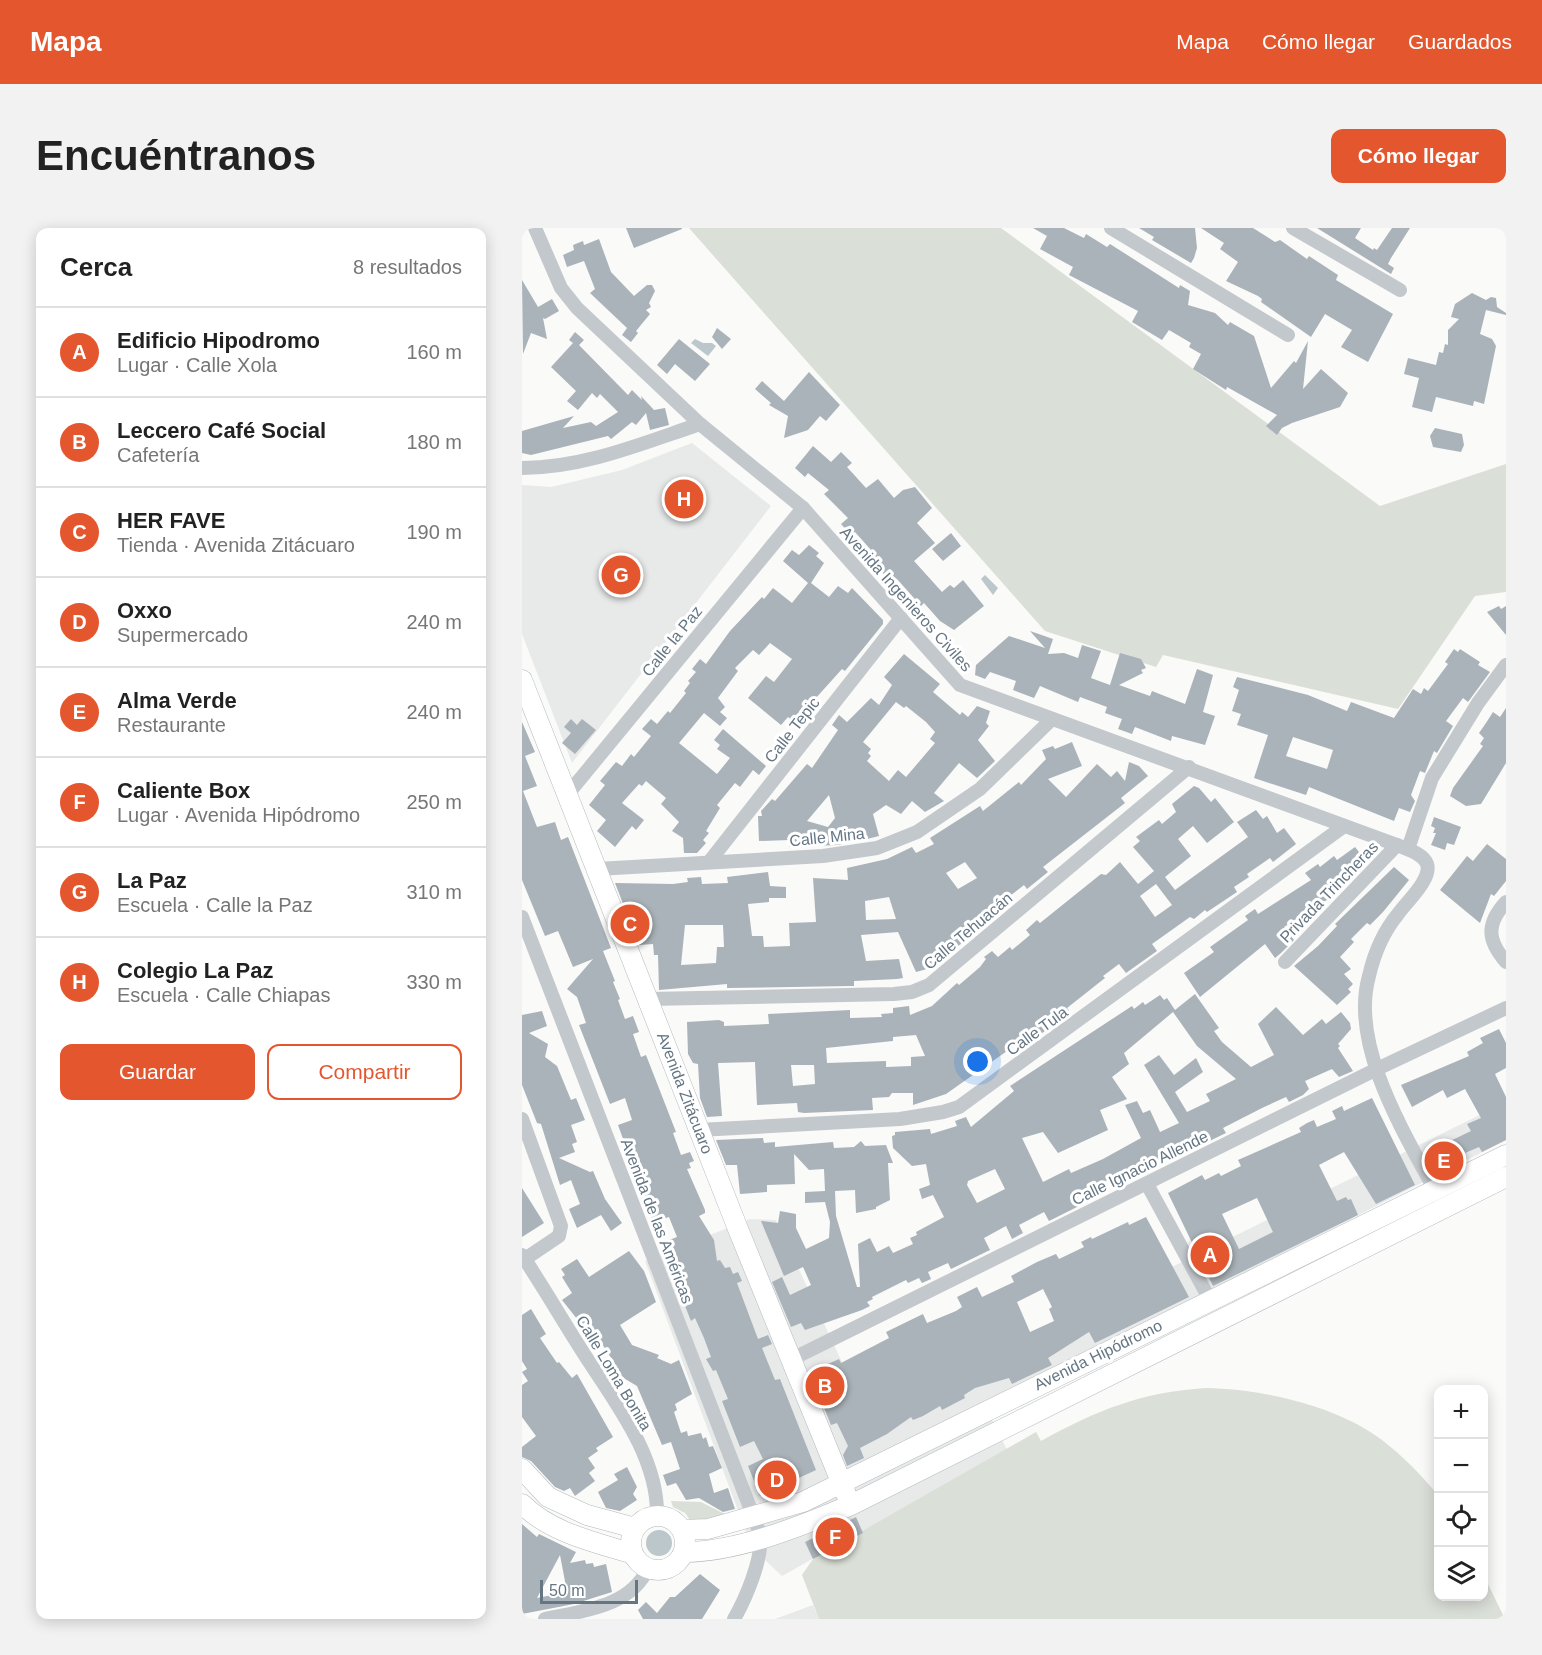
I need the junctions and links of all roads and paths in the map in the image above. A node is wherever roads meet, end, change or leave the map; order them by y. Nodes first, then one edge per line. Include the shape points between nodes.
1 (535, 228) edge
2 (1112, 228) edge
3 (1293, 228) edge
4 (1400, 290) dead end
5 (1288, 335) dead end
6 (700, 424) junction
7 (522, 468) edge
8 (803, 508) junction
9 (901, 618) junction
10 (1506, 665) edge
11 (522, 680) edge
12 (1052, 720) junction
13 (1188, 767) junction
14 (567, 795) junction
15 (1344, 826) junction
16 (1402, 847) junction
17 (709, 862) junction
18 (597, 869) junction
19 (1506, 902) edge
20 (522, 917) edge
21 (1285, 962) dead end
22 (1506, 962) edge
23 (648, 999) junction
24 (1506, 1008) edge
25 (1377, 1069) junction
26 (522, 1119) edge
27 (699, 1130) junction
28 (1506, 1155) edge
29 (1506, 1177) edge
30 (1147, 1184) junction
31 (1434, 1190) junction
32 (1444, 1208) junction
33 (523, 1258) edge
34 (1210, 1300) junction
35 (790, 1360) junction
36 (522, 1469) edge
37 (841, 1483) junction
38 (522, 1504) edge
39 (851, 1505) junction
40 (657, 1515) junction
41 (754, 1518) junction
42 (635, 1528) junction
43 (682, 1530) junction
44 (760, 1537) junction
45 (684, 1552) junction
46 (633, 1554) junction
47 (648, 1568) junction
48 (743, 1613) edge
49 (545, 1619) edge
50 (734, 1619) edge

1 - 6 street, Avenida Ingenieros Civiles via 561,288 577,308
2 - 5 street
3 - 4 street
6 - 7 street via 609,455
6 - 8 street, Avenida Ingenieros Civiles
8 - 9 street, Avenida Ingenieros Civiles
8 - 14 street, Calle la Paz
9 - 12 street, Avenida Ingenieros Civiles via 960,685
9 - 17 street, Calle Tepic
10 - 16 street via 1432,778
11 - 14 main road, Avenida Zitácuaro
12 - 13 street, Avenida Ingenieros Civiles
12 - 17 street, Calle Mina via 980,789 917,832 877,848 823,856
13 - 15 street, Avenida Ingenieros Civiles
13 - 23 street, Calle Tehuacán via 930,985 894,994
14 - 18 main road, Avenida Zitácuaro
15 - 16 street, Avenida Ingenieros Civiles
15 - 27 street, Calle Tula via 959,1107 900,1119
16 - 21 street, Privada Trincheras
16 - 25 street, Avenida Ingenieros Civiles via 1422,857 1427,873 1381,941 1368,977 1365,1012 1368,1042
17 - 18 street, Calle Mina
18 - 23 main road, Avenida Zitácuaro
19 - 22 street via 1495,914 1491,933 1494,948
20 - 41 street, Avenida de las Américas
23 - 27 main road, Avenida Zitácuaro
24 - 25 street, Calle Ignacio Allende
25 - 30 street, Calle Ignacio Allende
25 - 31 street
26 - 33 street via 561,1226 559,1236
27 - 35 main road, Avenida Zitácuaro
28 - 31 main road, Avenida Hipódromo
29 - 32 main road, Avenida Hipódromo
30 - 34 street
30 - 35 street, Calle Ignacio Allende
31 - 32 street
31 - 34 main road, Avenida Hipódromo
32 - 39 main road, Avenida Hipódromo
33 - 40 street, Calle Loma Bonita via 611,1394 638,1444 657,1497
34 - 37 main road, Avenida Hipódromo
35 - 37 main road, Avenida Zitácuaro
36 - 42 main road via 548,1497 587,1515
37 - 39 main road, Avenida Zitácuaro
37 - 41 main road, Avenida Hipódromo via 803,1502
38 - 46 main road via 533,1515 558,1528
39 - 44 main road, Avenida Hipódromo
40 - 42 main road
40 - 43 main road via 672,1519
41 - 43 main road, Avenida Hipódromo via 708,1529
41 - 44 street, Avenida de las Américas
42 - 46 main road
43 - 45 main road
44 - 45 main road, Avenida Hipódromo via 700,1552
44 - 48 street
45 - 47 main road via 666,1569
46 - 47 main road
47 - 49 street via 638,1586 624,1597 596,1608
48 - 50 street

